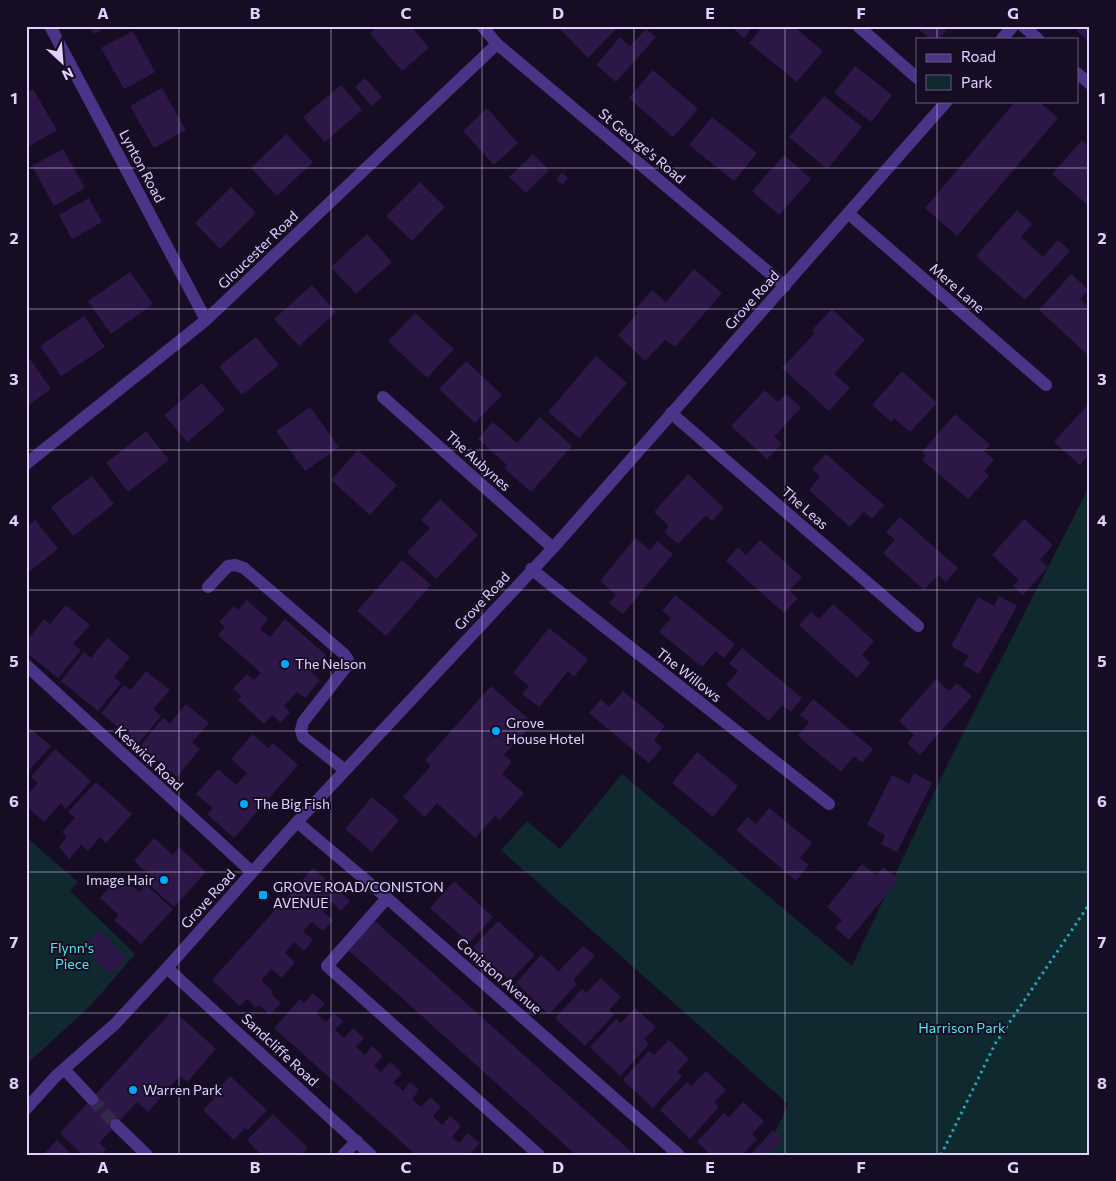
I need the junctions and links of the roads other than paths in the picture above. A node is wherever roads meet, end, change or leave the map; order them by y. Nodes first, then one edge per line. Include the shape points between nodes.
1 (50, 26) edge
2 (482, 26) edge
3 (858, 26) edge
4 (1014, 26) edge
5 (1023, 26) edge
6 (1003, 38) edge
7 (1037, 38) edge
8 (497, 44) junction
9 (1078, 74) edge
10 (916, 77) edge
11 (1090, 84) edge
12 (945, 102) edge
13 (849, 214) junction
14 (784, 286) junction
15 (206, 320) junction
16 (1046, 385) dead end
17 (383, 396) dead end
18 (672, 413) junction
19 (26, 464) edge
20 (552, 548) junction
21 (531, 569) junction
22 (208, 587) dead end
23 (918, 626) dead end
24 (26, 665) edge
25 (345, 770) junction
26 (829, 804) dead end
27 (297, 822) junction
28 (252, 872) junction
29 (387, 898) junction
30 (168, 968) junction
31 (64, 1069) junction
32 (92, 1099) tunnel mouth
33 (26, 1108) edge
34 (116, 1124) tunnel mouth
35 (356, 1141) junction
36 (147, 1155) edge
37 (343, 1155) edge
38 (371, 1155) edge
39 (539, 1155) edge
40 (679, 1155) edge

1 - 15 street, Lynton Road
2 - 8 street, St George's Road
3 - 10 street
4 - 6 street
5 - 7 street
8 - 14 street, St George's Road
8 - 15 street, Gloucester Road
9 - 11 street
12 - 13 street, Grove Road
13 - 14 street, Grove Road
13 - 16 street, Mere Lane
14 - 18 street, Grove Road
15 - 19 street, Gloucester Road
17 - 20 street, The Aubynes
18 - 20 street, Grove Road
18 - 23 street, The Leas
20 - 21 street, Grove Road
21 - 25 street, Grove Road
21 - 26 street, The Willows
22 - 25 street via 228,566 244,568 344,654 348,660 346,667 300,730 303,737
24 - 28 street, Keswick Road
25 - 27 street, Grove Road
27 - 28 street, Grove Road
27 - 29 street, Coniston Avenue
28 - 30 street, Grove Road
29 - 39 street via 327,966
29 - 40 street, Coniston Avenue
30 - 31 street, Grove Road via 115,1024
30 - 35 street, Sandcliffe Road
31 - 32 street
31 - 33 street, Grove Road
34 - 36 street
35 - 37 street
35 - 38 street, Sandcliffe Road

